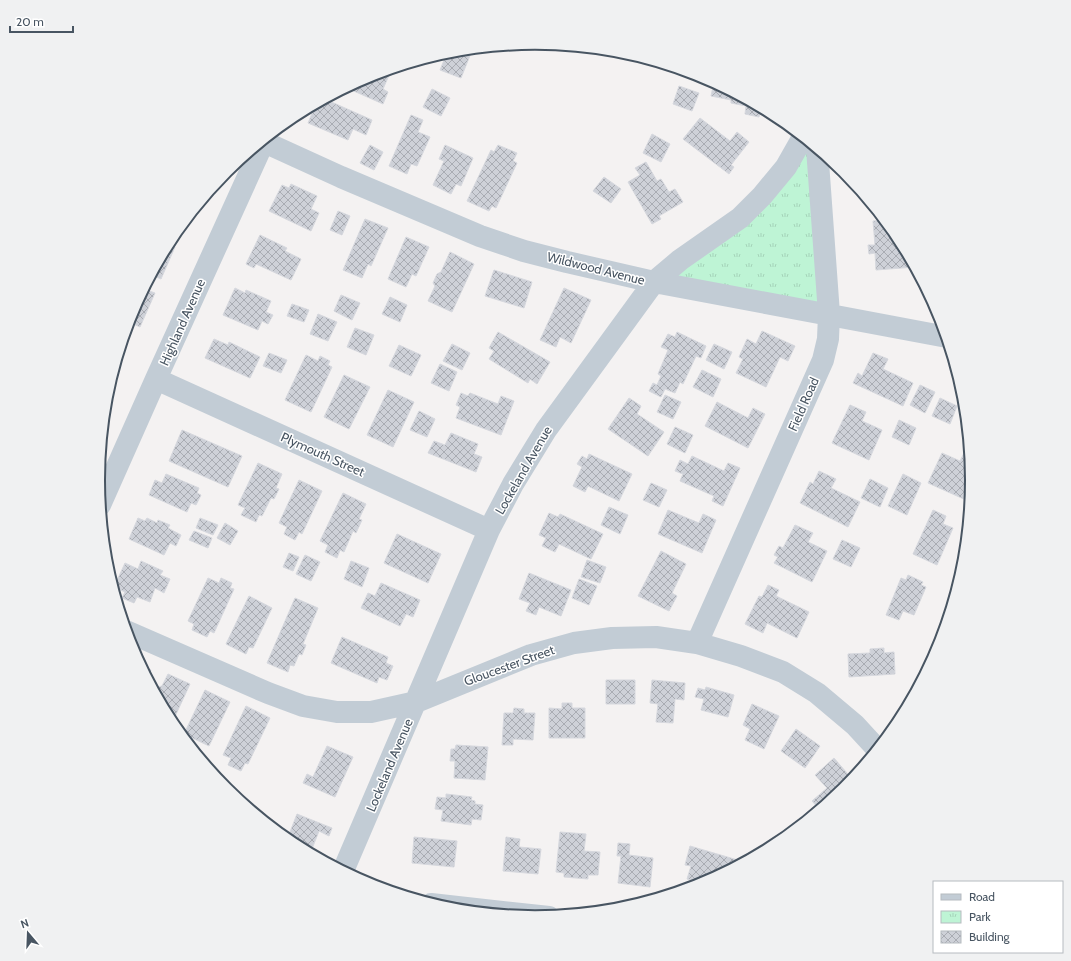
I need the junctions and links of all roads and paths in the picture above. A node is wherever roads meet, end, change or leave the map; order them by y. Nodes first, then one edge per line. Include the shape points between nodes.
1 (801, 141) edge
2 (268, 143) edge
3 (260, 150) edge
4 (818, 156) edge
5 (654, 282) junction
6 (829, 314) junction
7 (941, 336) edge
8 (156, 379) junction
9 (105, 493) edge
10 (489, 530) junction
11 (134, 636) edge
12 (697, 643) junction
13 (416, 702) junction
14 (874, 746) edge
15 (345, 867) edge

1 - 5 street, Lockeland Avenue via 786,167 740,218 680,260
2 - 5 street, Wildwood Avenue via 480,236 524,251
3 - 8 street, Highland Avenue
4 - 6 street, Field Road
5 - 6 street, Wildwood Avenue
5 - 10 street, Lockeland Avenue via 546,430
6 - 7 street, Wildwood Avenue
6 - 12 street, Field Road via 828,339 823,360
8 - 9 street, Highland Avenue
8 - 10 street, Plymouth Street
10 - 13 street, Lockeland Avenue
11 - 13 street, Gloucester Street via 303,706 337,712 371,712
12 - 13 street, Gloucester Street via 656,637 612,638 574,643 531,655
12 - 14 street, Gloucester Street via 783,672 817,693 855,725
13 - 15 street, Lockeland Avenue

